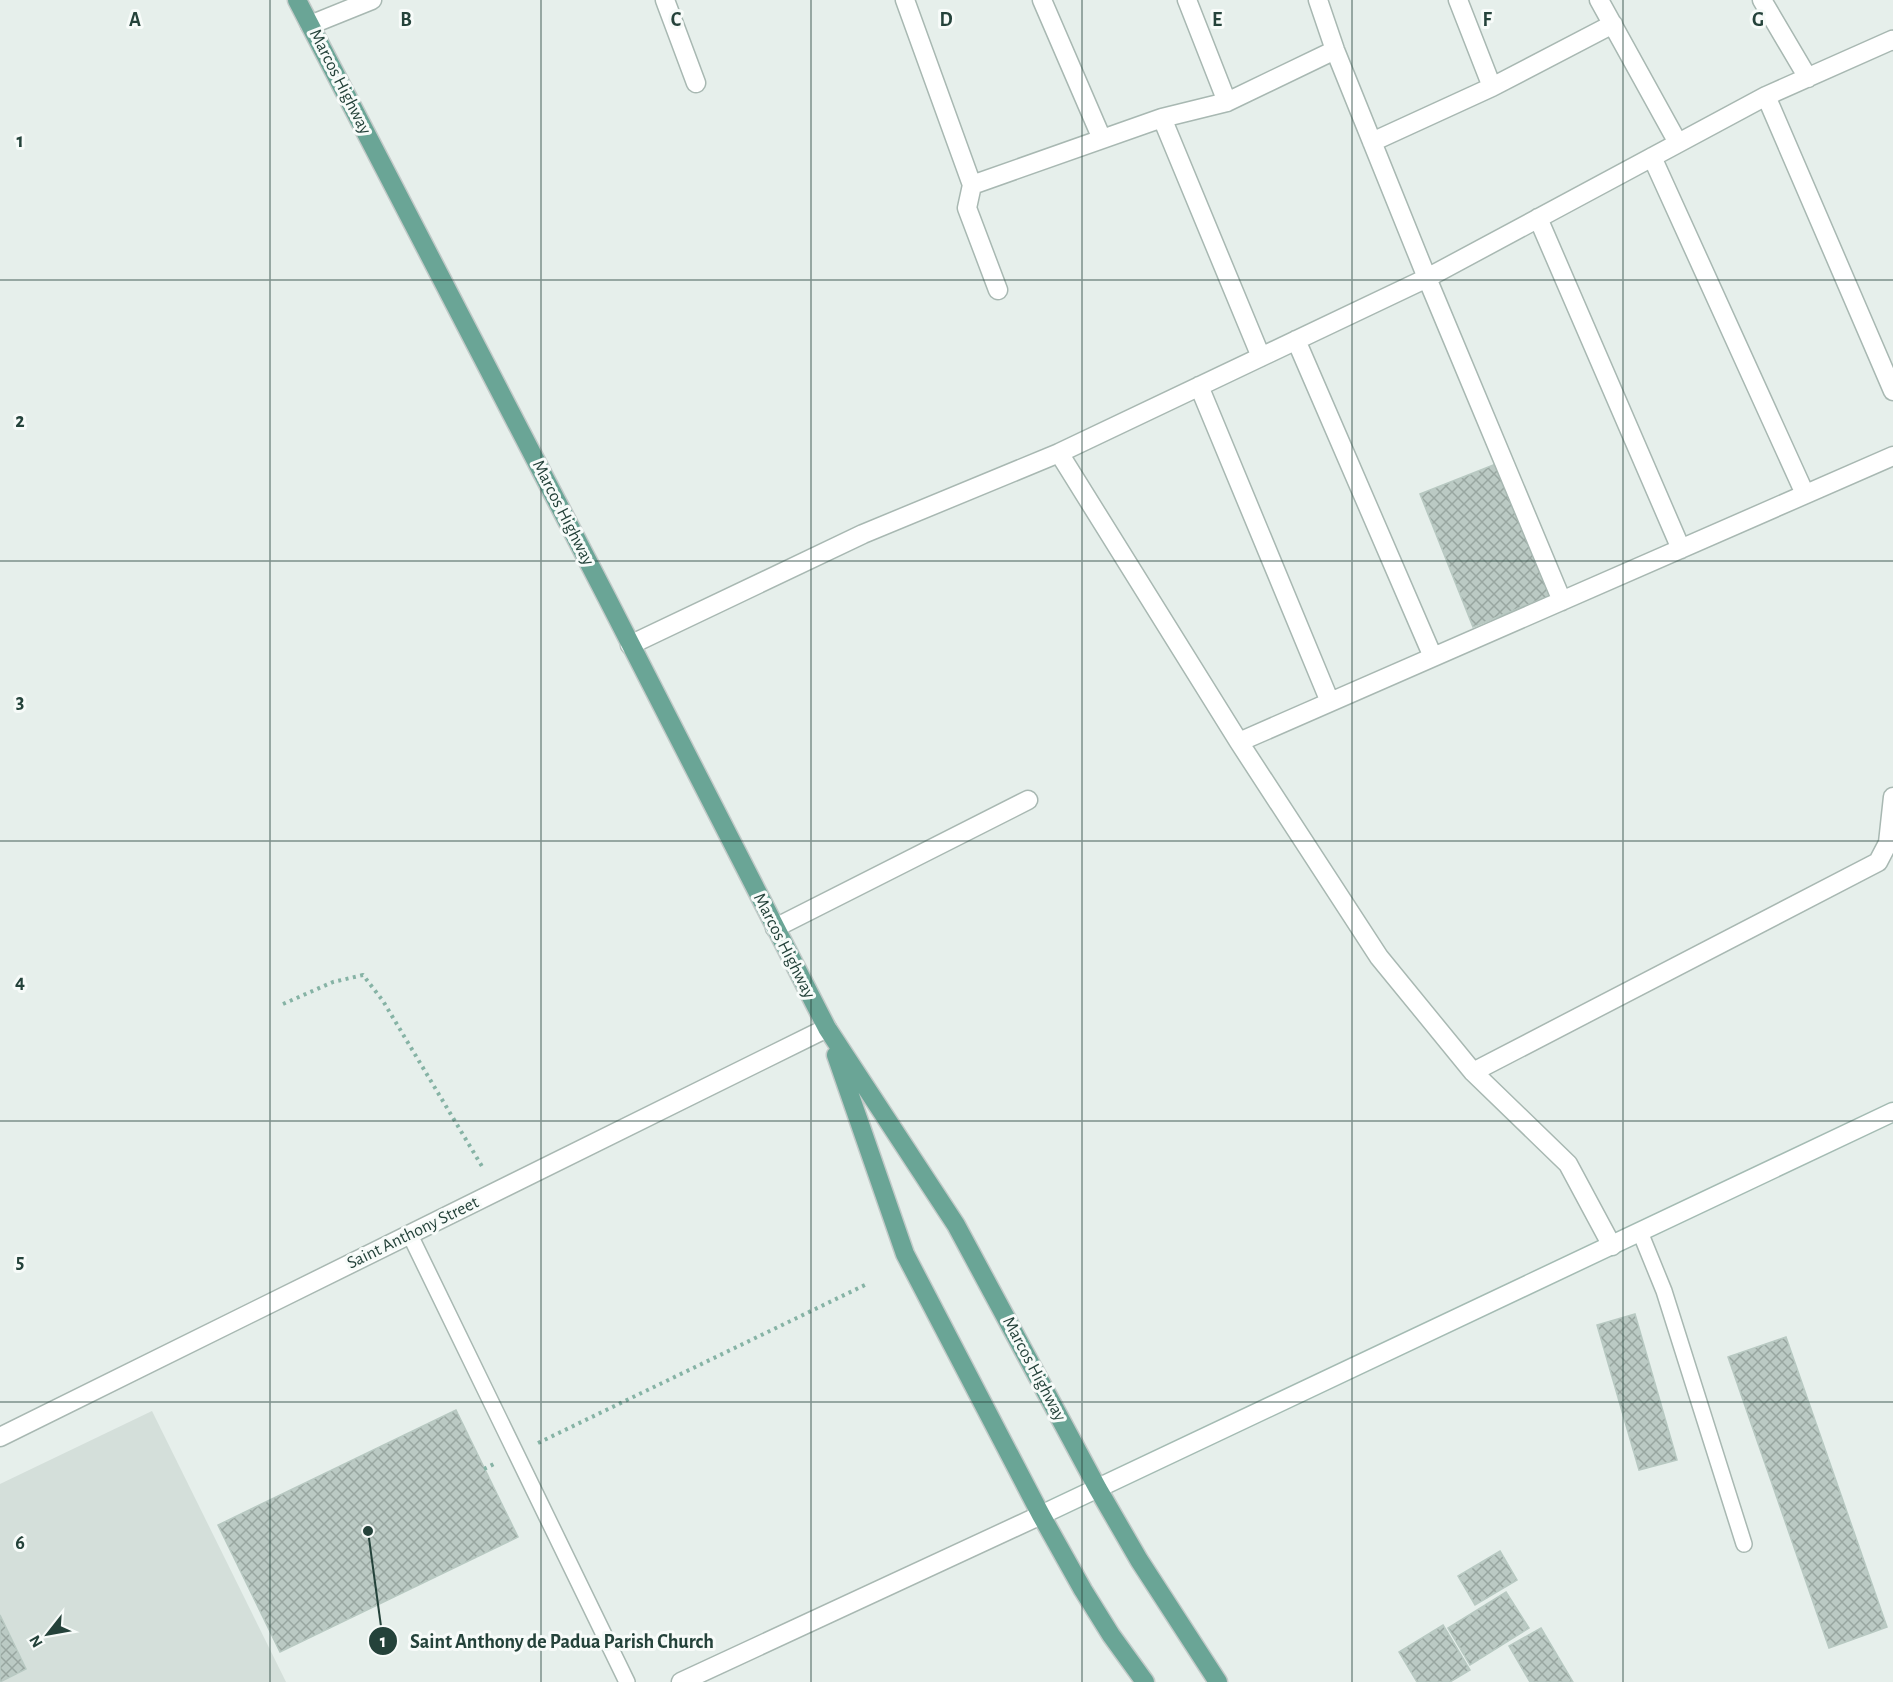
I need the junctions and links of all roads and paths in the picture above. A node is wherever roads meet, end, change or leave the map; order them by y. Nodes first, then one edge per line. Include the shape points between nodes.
1 (297, 0) edge
2 (372, 0) edge
3 (665, 0) edge
4 (905, 0) edge
5 (1042, 0) edge
6 (1187, 0) edge
7 (1317, 0) edge
8 (1458, 0) edge
9 (1599, 0) edge
10 (1762, 0) edge
11 (1613, 24) junction
12 (310, 25) junction
13 (1893, 41) edge
14 (1335, 50) junction
15 (1808, 78) junction
16 (696, 83) dead end
17 (1492, 87) junction
18 (1766, 96) junction
19 (1227, 102) junction
20 (1162, 118) junction
21 (1102, 139) junction
22 (1372, 142) junction
23 (1678, 142) junction
24 (1652, 157) junction
25 (972, 184) junction
26 (1538, 218) junction
27 (1427, 278) junction
28 (998, 290) dead end
29 (1296, 340) junction
30 (1261, 357) junction
31 (1199, 386) junction
32 (1893, 391) edge
33 (1059, 453) junction
34 (1893, 456) edge
35 (1805, 494) junction
36 (1681, 549) junction
37 (1562, 601) junction
38 (630, 645) junction
39 (1433, 657) junction
40 (1330, 702) junction
41 (1239, 742) junction
42 (1893, 797) edge
43 (1028, 800) dead end
44 (775, 928) junction
45 (283, 1004) dead end
46 (827, 1028) junction
47 (1473, 1072) junction
48 (1893, 1112) edge
49 (497, 1192) junction
50 (1640, 1232) junction
51 (410, 1235) junction
52 (1612, 1246) junction
53 (867, 1284) dead end
54 (0, 1437) edge
55 (516, 1454) junction
56 (484, 1468) dead end
57 (1098, 1489) junction
58 (1041, 1515) junction
59 (1744, 1544) dead end
60 (627, 1682) edge
61 (681, 1682) edge
62 (1145, 1682) edge
63 (1218, 1682) edge

1 - 12 main road, Marcos Highway
2 - 12 street
3 - 16 street
4 - 25 street
5 - 21 street
6 - 19 street
7 - 14 street
8 - 17 street
9 - 11 street
10 - 15 street
11 - 17 street
11 - 23 street
12 - 38 main road, Marcos Highway
13 - 15 street
14 - 19 street
14 - 22 street
15 - 18 street
17 - 22 street
18 - 23 street
18 - 32 street
19 - 20 street
20 - 21 street
20 - 30 street
21 - 25 street
22 - 27 street
23 - 24 street
24 - 26 street
24 - 35 street
25 - 28 street via 967,208
26 - 27 street
26 - 36 street
27 - 29 street
27 - 37 street
29 - 30 street
29 - 39 street
30 - 31 street
31 - 33 street
31 - 40 street
33 - 38 street via 863,534
33 - 41 street
34 - 35 street
35 - 36 street
36 - 37 street
37 - 39 street
38 - 44 main road, Marcos Highway
39 - 40 street
40 - 41 street
41 - 47 street via 1379,957
42 - 47 street via 1888,843 1878,862
43 - 44 street
44 - 46 main road, Marcos Highway
45 - 49 path via 333,982 363,975 383,1001
46 - 49 street, Saint Anthony Street
46 - 57 main road, Marcos Highway via 956,1225
46 - 58 main road, Marcos Highway via 905,1254
47 - 52 street via 1568,1164
48 - 50 street
49 - 51 street, Saint Anthony Street
50 - 52 street
50 - 59 lane via 1664,1292
51 - 54 street, Saint Anthony Street
51 - 55 lane
52 - 57 street
53 - 55 path
55 - 56 path
55 - 60 lane
57 - 58 street
57 - 63 main road, Marcos Highway
58 - 61 street
58 - 62 main road, Marcos Highway via 1111,1635

